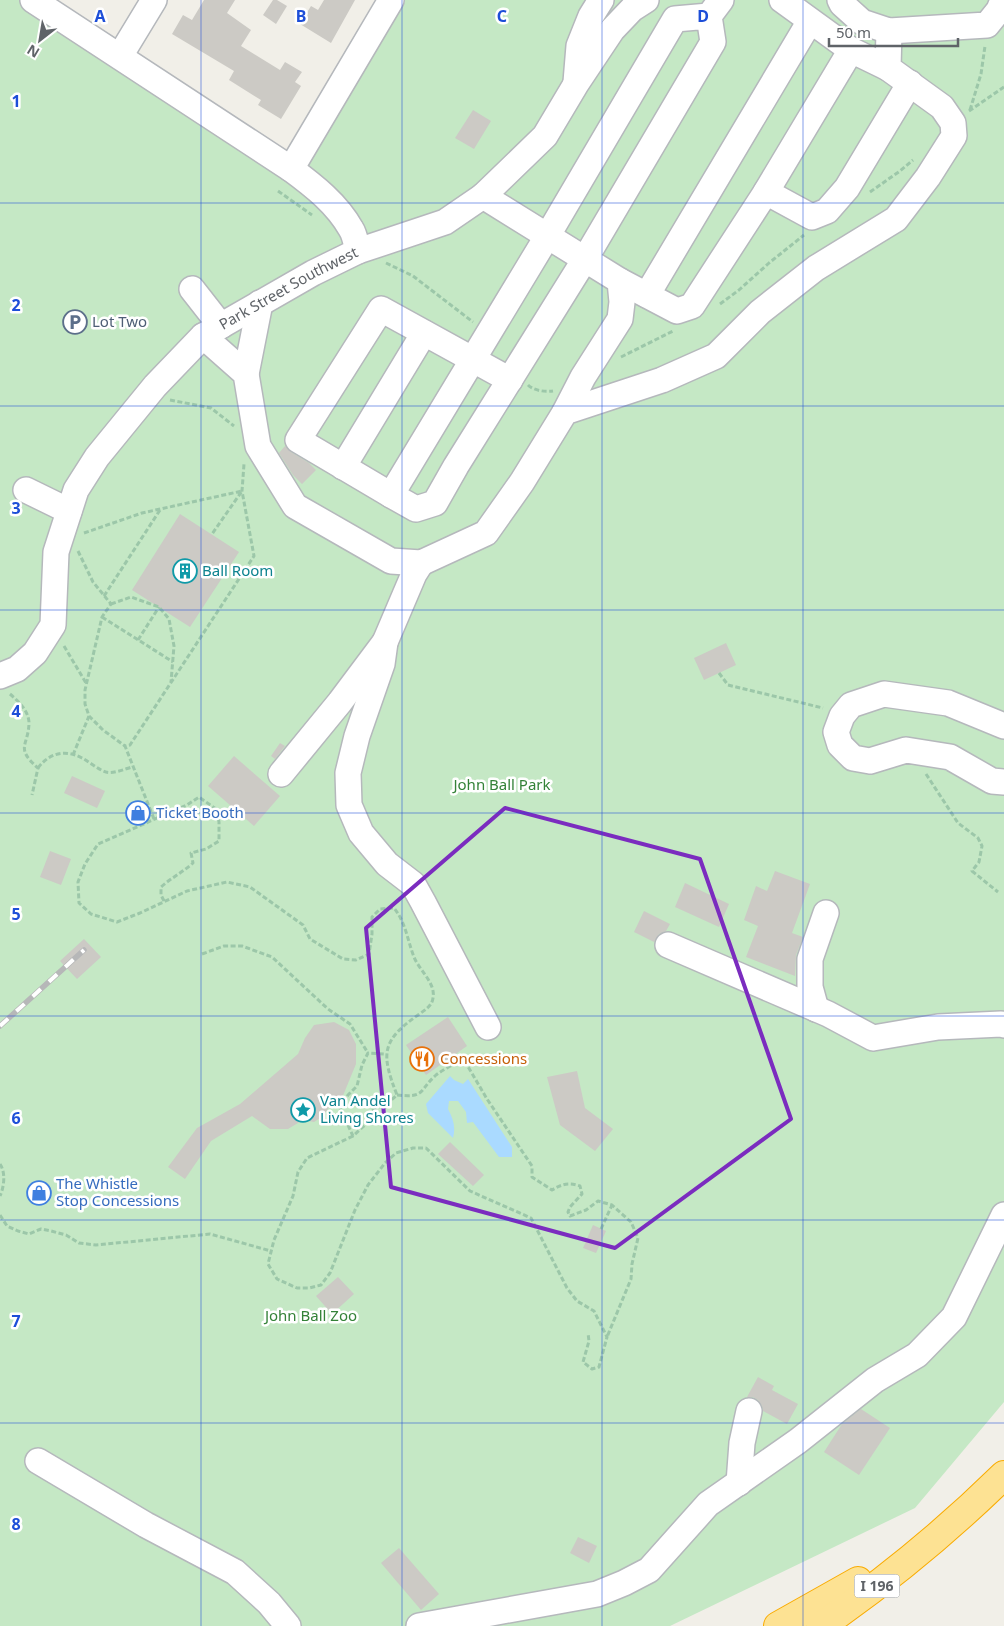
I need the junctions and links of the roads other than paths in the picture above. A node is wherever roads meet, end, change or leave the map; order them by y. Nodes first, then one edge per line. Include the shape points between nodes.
1 (33, 0) edge
2 (154, 0) edge
3 (391, 0) edge
4 (602, 0) edge
5 (646, 0) edge
6 (782, 0) edge
7 (840, 0) edge
8 (1003, 0) edge
9 (715, 8) edge
10 (810, 21) junction
11 (890, 31) junction
12 (851, 50) junction
13 (120, 56) junction
14 (888, 68) junction
15 (910, 83) junction
16 (576, 84) junction
17 (291, 169) junction
18 (766, 192) junction
19 (483, 196) junction
20 (548, 235) junction
21 (358, 251) junction
22 (585, 259) junction
23 (620, 281) junction
24 (192, 289) dead end
25 (647, 295) junction
26 (260, 303) junction
27 (212, 331) junction
28 (424, 333) junction
29 (472, 360) junction
30 (246, 374) junction
31 (510, 380) junction
32 (565, 412) junction
33 (343, 467) junction
34 (26, 490) dead end
35 (391, 495) junction
36 (67, 526) junction
37 (422, 563) junction
38 (385, 642) junction
39 (2, 683) edge
40 (1004, 726) edge
41 (281, 774) dead end
42 (1004, 782) edge
43 (826, 912) dead end
44 (668, 945) dead end
45 (816, 1009) junction
46 (1004, 1025) edge
47 (488, 1026) dead end
48 (1004, 1215) edge
49 (749, 1411) dead end
50 (38, 1461) dead end
51 (1004, 1475) edge
52 (739, 1482) junction
53 (929, 1542) junction
54 (288, 1626) edge
55 (419, 1626) edge
56 (778, 1626) edge
57 (821, 1626) edge

1 - 13 street, Park Street Southwest
2 - 13 street
3 - 17 street
4 - 16 street via 591,16 579,46
5 - 16 street via 632,9 612,30
6 - 10 street
7 - 11 street via 862,22
8 - 11 street via 987,25
9 - 20 street via 675,19
9 - 22 street via 713,42
10 - 12 street
10 - 25 street
11 - 14 street
12 - 14 street
12 - 18 street
13 - 17 street, Park Street Southwest
14 - 15 street
15 - 18 street via 847,188 827,210 812,217
15 - 32 street via 942,107 953,123 954,136 928,178 896,219 816,268 760,312 716,356 662,380
16 - 19 street via 546,136
17 - 21 street, Park Street Southwest via 316,187 333,205 352,230
18 - 25 street via 692,306 678,311
19 - 20 street
19 - 21 street via 444,222
20 - 22 street
20 - 29 street
21 - 26 street, Park Street Southwest
22 - 23 street
22 - 31 street
23 - 25 street
23 - 32 street via 620,319
24 - 27 street
26 - 27 street, Park Street Southwest
26 - 30 street
27 - 30 street
27 - 36 street, Park Street Southwest via 147,396 97,457 76,490
28 - 29 street
28 - 33 street
28 - 33 street via 381,309 298,440
29 - 31 street
29 - 35 street
30 - 37 street via 258,446 296,506 391,561
31 - 35 street via 436,503 416,509
32 - 37 street via 486,533
33 - 35 street
34 - 36 street
36 - 39 street, Park Street Southwest via 56,552 53,625 35,653
37 - 38 street via 414,574
38 - 41 street
38 - 47 street via 382,664 348,773 349,805 361,834 387,864 413,884
40 - 42 street via 948,703 884,694 851,705 842,716 836,732 840,745 853,758 870,761 906,750 914,751 950,757 992,781
43 - 45 street via 810,960 810,987
44 - 45 street
45 - 46 street via 872,1038 938,1027
48 - 52 street via 954,1317 917,1355 875,1380 798,1441
49 - 52 street
50 - 54 street via 146,1525 235,1572 269,1603
51 - 53 highway, I 196
52 - 55 street via 708,1504 649,1570 624,1583 597,1594
53 - 56 highway
53 - 57 highway, I 196 via 886,1580

